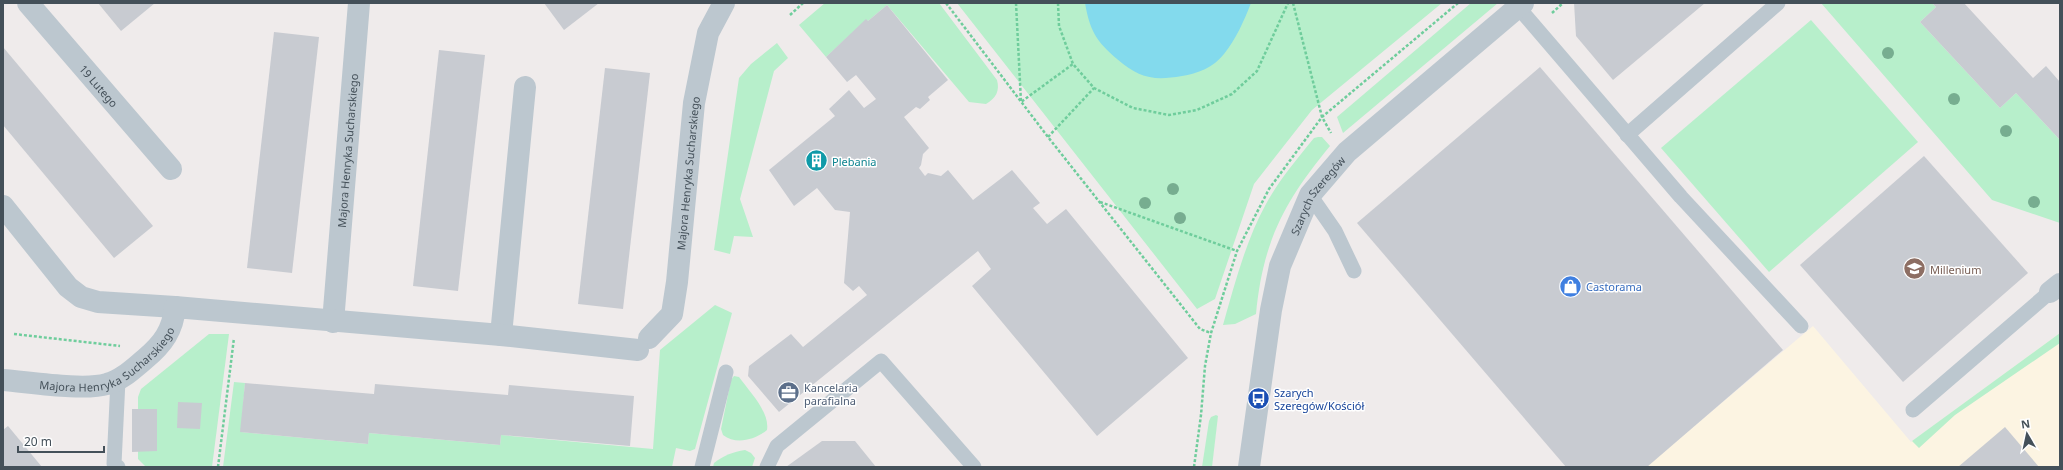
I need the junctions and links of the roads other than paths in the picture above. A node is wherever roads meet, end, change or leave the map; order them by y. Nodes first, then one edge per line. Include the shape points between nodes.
1 (28, 3) edge
2 (359, 3) edge
3 (724, 3) edge
4 (1778, 3) edge
5 (1520, 5) edge
6 (525, 87) dead end
7 (1627, 135) junction
8 (171, 168) dead end
9 (1310, 195) junction
10 (3, 206) edge
11 (1354, 271) dead end
12 (2055, 288) edge
13 (175, 307) junction
14 (334, 322) junction
15 (1800, 326) dead end
16 (501, 335) junction
17 (726, 372) dead end
18 (3, 380) edge
19 (118, 380) junction
20 (1912, 410) dead end
21 (118, 467) edge
22 (702, 467) edge
23 (767, 467) edge
24 (974, 467) edge
25 (1249, 467) edge

1 - 8 street, 19 Lutego
2 - 14 street, Majora Henryka Sucharskiego
3 - 16 street, Majora Henryka Sucharskiego via 708,33 694,103 672,314 644,344
4 - 7 lane
5 - 7 lane
5 - 9 street, Szarych Szeregów via 1347,152
6 - 16 street
7 - 15 lane
9 - 11 lane via 1335,231
9 - 25 street, Szarych Szeregów via 1280,266 1271,310
10 - 13 street via 68,287 81,297 98,302
12 - 20 lane
13 - 14 street, Majora Henryka Sucharskiego
13 - 19 street, Majora Henryka Sucharskiego via 174,320 168,336 154,351
14 - 16 street, Majora Henryka Sucharskiego
17 - 22 lane
18 - 19 street, Majora Henryka Sucharskiego via 96,386
19 - 21 lane via 114,464
23 - 24 lane via 777,446 881,361

